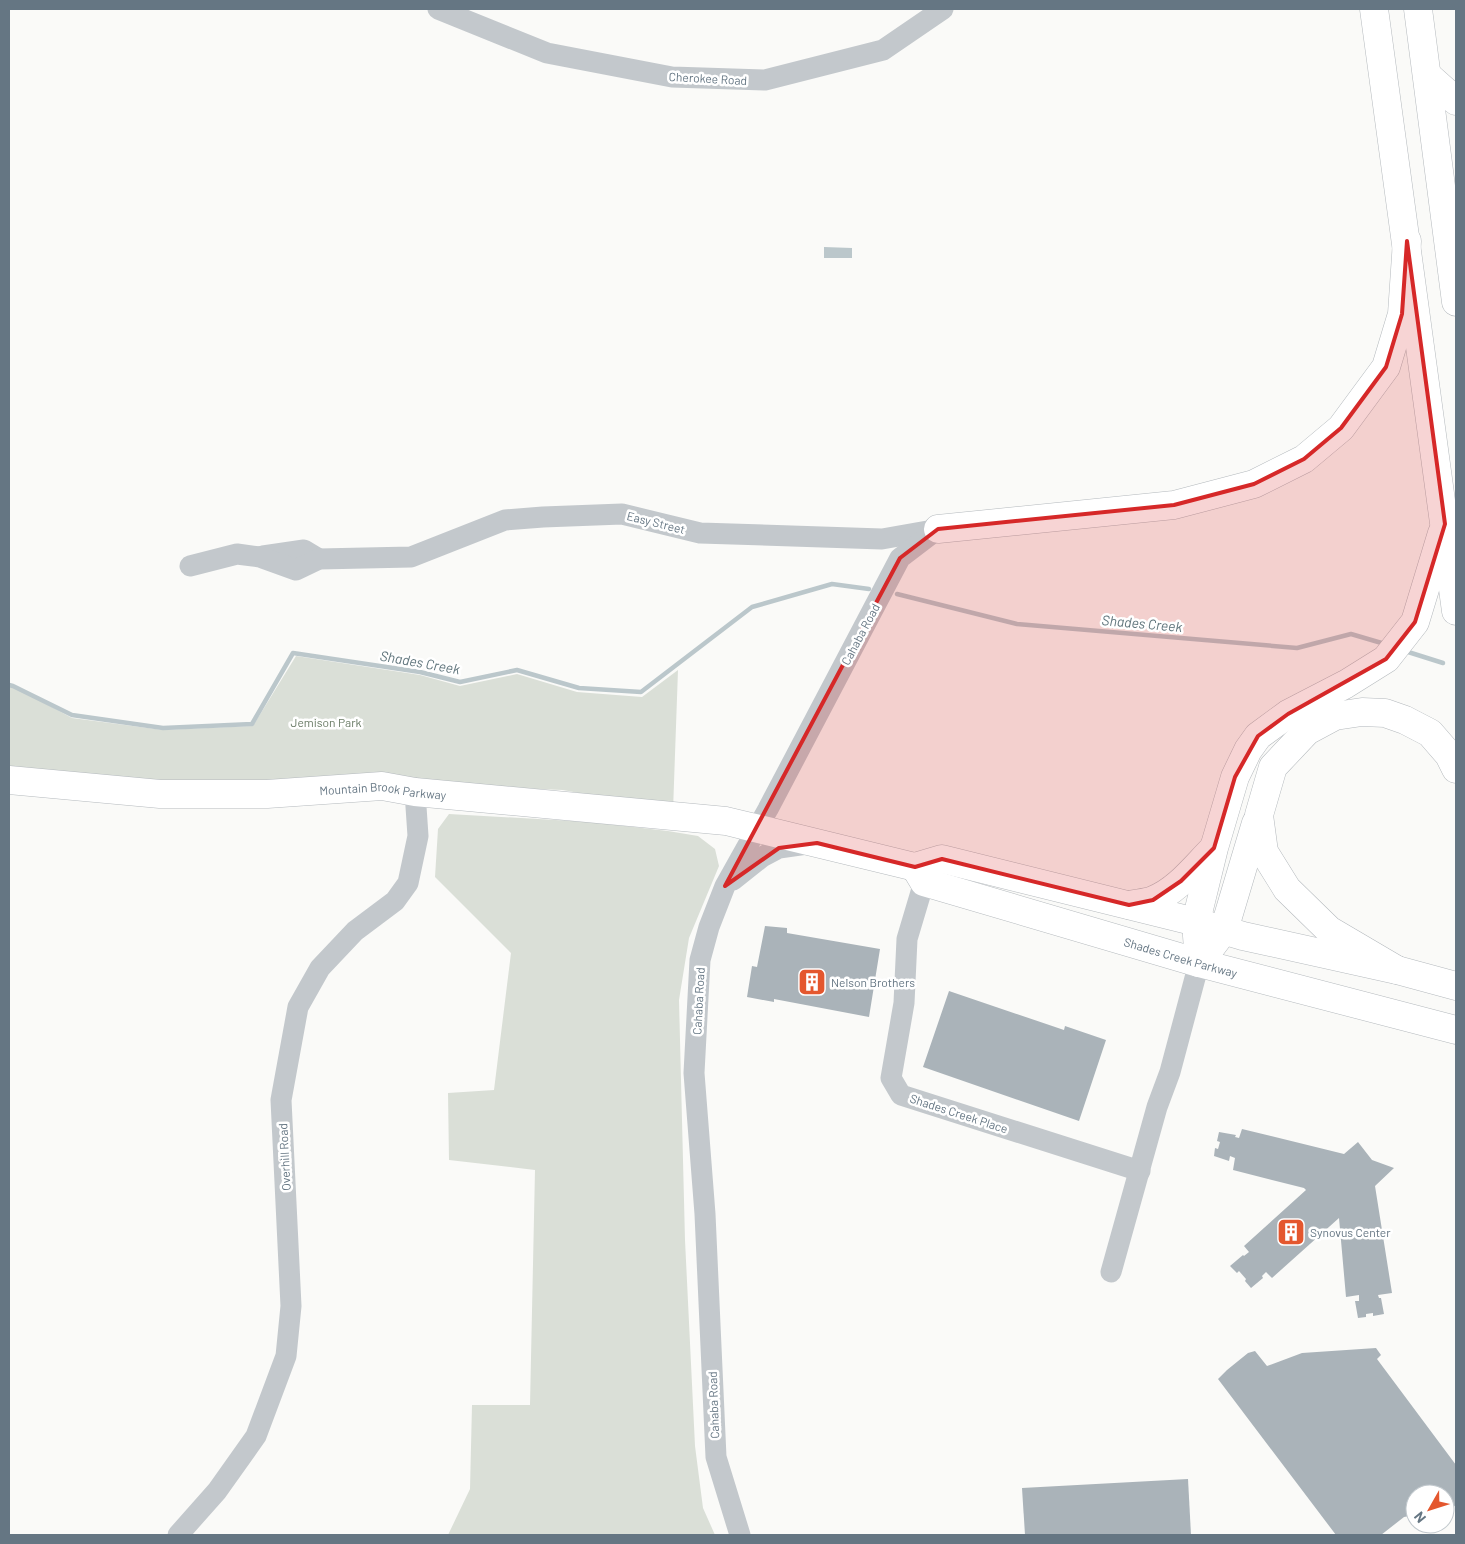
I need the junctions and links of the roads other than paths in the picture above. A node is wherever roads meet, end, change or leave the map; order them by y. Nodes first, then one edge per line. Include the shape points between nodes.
1 (438, 9) edge
2 (942, 9) edge
3 (1374, 9) edge
4 (1418, 9) edge
5 (1428, 76) junction
6 (1456, 101) edge
7 (1456, 159) edge
8 (1444, 202) junction
9 (1407, 241) junction
10 (1456, 302) edge
11 (1445, 524) junction
12 (938, 529) junction
13 (190, 566) dead end
14 (1456, 611) edge
15 (1456, 770) edge
16 (9, 780) edge
17 (415, 792) junction
18 (1259, 815) junction
19 (756, 829) junction
20 (817, 843) junction
21 (1214, 848) junction
22 (920, 874) junction
23 (725, 886) junction
24 (1129, 905) junction
25 (1196, 922) junction
26 (1224, 930) junction
27 (1199, 964) junction
28 (1396, 970) junction
29 (1456, 986) edge
30 (1456, 1030) edge
31 (1140, 1172) junction
32 (1111, 1272) dead end
33 (178, 1535) edge
34 (740, 1535) edge

1 - 2 street, Cherokee Road via 547,53 672,77 765,80 883,50
3 - 9 main road
4 - 5 main road
5 - 6 main road
5 - 8 main road
7 - 8 main road
8 - 10 main road
9 - 11 main road
9 - 12 main road via 1402,314 1386,367 1341,428 1304,459 1254,484 1174,505
11 - 14 main road
11 - 21 main road via 1415,622 1386,659 1288,714 1258,736 1234,777
12 - 13 street, Easy Street via 882,539 834,538 700,533 622,514 543,517 506,520 411,557 319,559 296,570 260,557 237,554
12 - 19 street, Cahaba Road via 900,558
15 - 18 main road via 1449,755 1430,733 1405,720 1385,713 1335,716 1307,731 1274,767
16 - 17 main road, Mountain Brook Parkway via 160,794 267,794 382,786
17 - 19 main road, Mountain Brook Parkway via 726,821
17 - 33 street, Overhill Road via 418,836 408,883 395,901 355,931 320,968 298,1007 281,1100 291,1306 286,1356 256,1436 218,1491
18 - 26 main road
18 - 28 main road via 1264,852 1287,889 1329,930
19 - 20 main road, Shades Creek Parkway
19 - 23 street, Cahaba Road
20 - 22 main road, Shades Creek Parkway
20 - 23 street via 779,848
21 - 24 main road via 1167,892 1153,900
21 - 25 main road
22 - 24 main road via 942,859
22 - 27 main road, Shades Creek Parkway
22 - 31 street, Shades Creek Place via 907,939 904,1003 891,1078 901,1095
23 - 34 street, Cahaba Road via 700,960 694,1074 706,1214 716,1457
24 - 25 main road
25 - 26 main road
25 - 27 main road
26 - 27 main road
26 - 28 main road
27 - 30 main road, Shades Creek Parkway
27 - 31 street
28 - 29 main road
31 - 32 street

